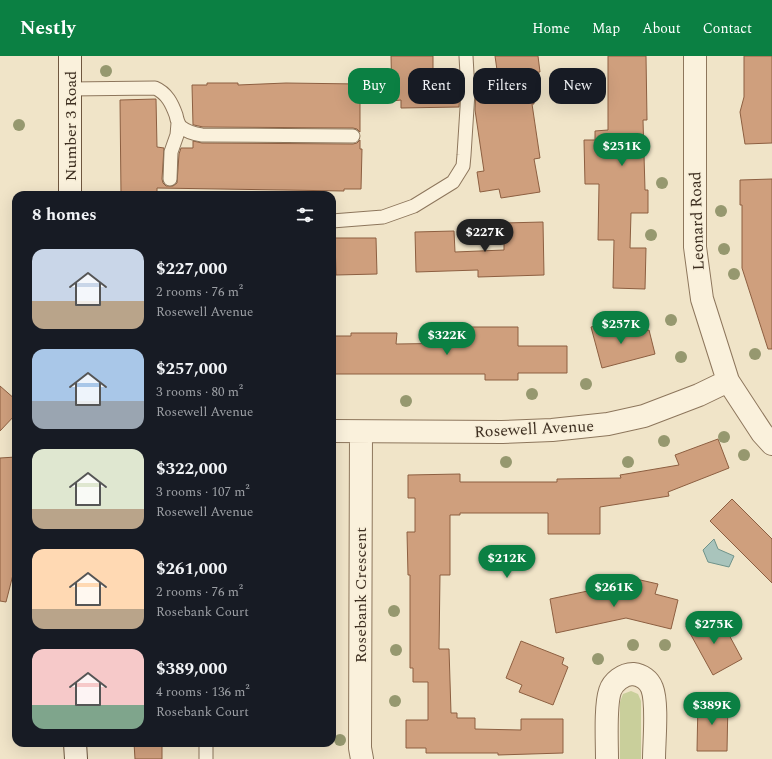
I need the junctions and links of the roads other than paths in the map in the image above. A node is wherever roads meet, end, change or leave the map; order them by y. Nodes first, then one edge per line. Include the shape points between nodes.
1 (70, 56) edge
2 (466, 56) edge
3 (695, 56) edge
4 (70, 89) junction
5 (178, 123) junction
6 (353, 136) dead end
7 (170, 179) dead end
8 (70, 191) edge
9 (336, 221) edge
10 (728, 381) junction
11 (336, 431) edge
12 (361, 432) junction
13 (772, 444) edge
14 (75, 747) edge
15 (206, 747) edge
16 (76, 759) edge
17 (206, 759) edge
18 (362, 759) edge
19 (607, 759) edge
20 (654, 759) edge

1 - 4 street, Number 3 Road
2 - 9 lane via 468,92 463,166 453,182 414,206 383,217
3 - 10 street, Leonard Road via 696,254 702,299
4 - 5 lane via 155,88 169,99
4 - 8 street, Number 3 Road
5 - 6 lane via 187,131 212,136
5 - 7 lane via 171,152
10 - 12 street, Rosewell Avenue via 644,416 608,424 502,432
10 - 13 street, Leonard Road
11 - 12 street, Rosewell Avenue
12 - 18 street, Rosebank Crescent
14 - 16 street
15 - 17 lane
19 - 20 street via 610,691 617,680 632,674 645,678 652,688

